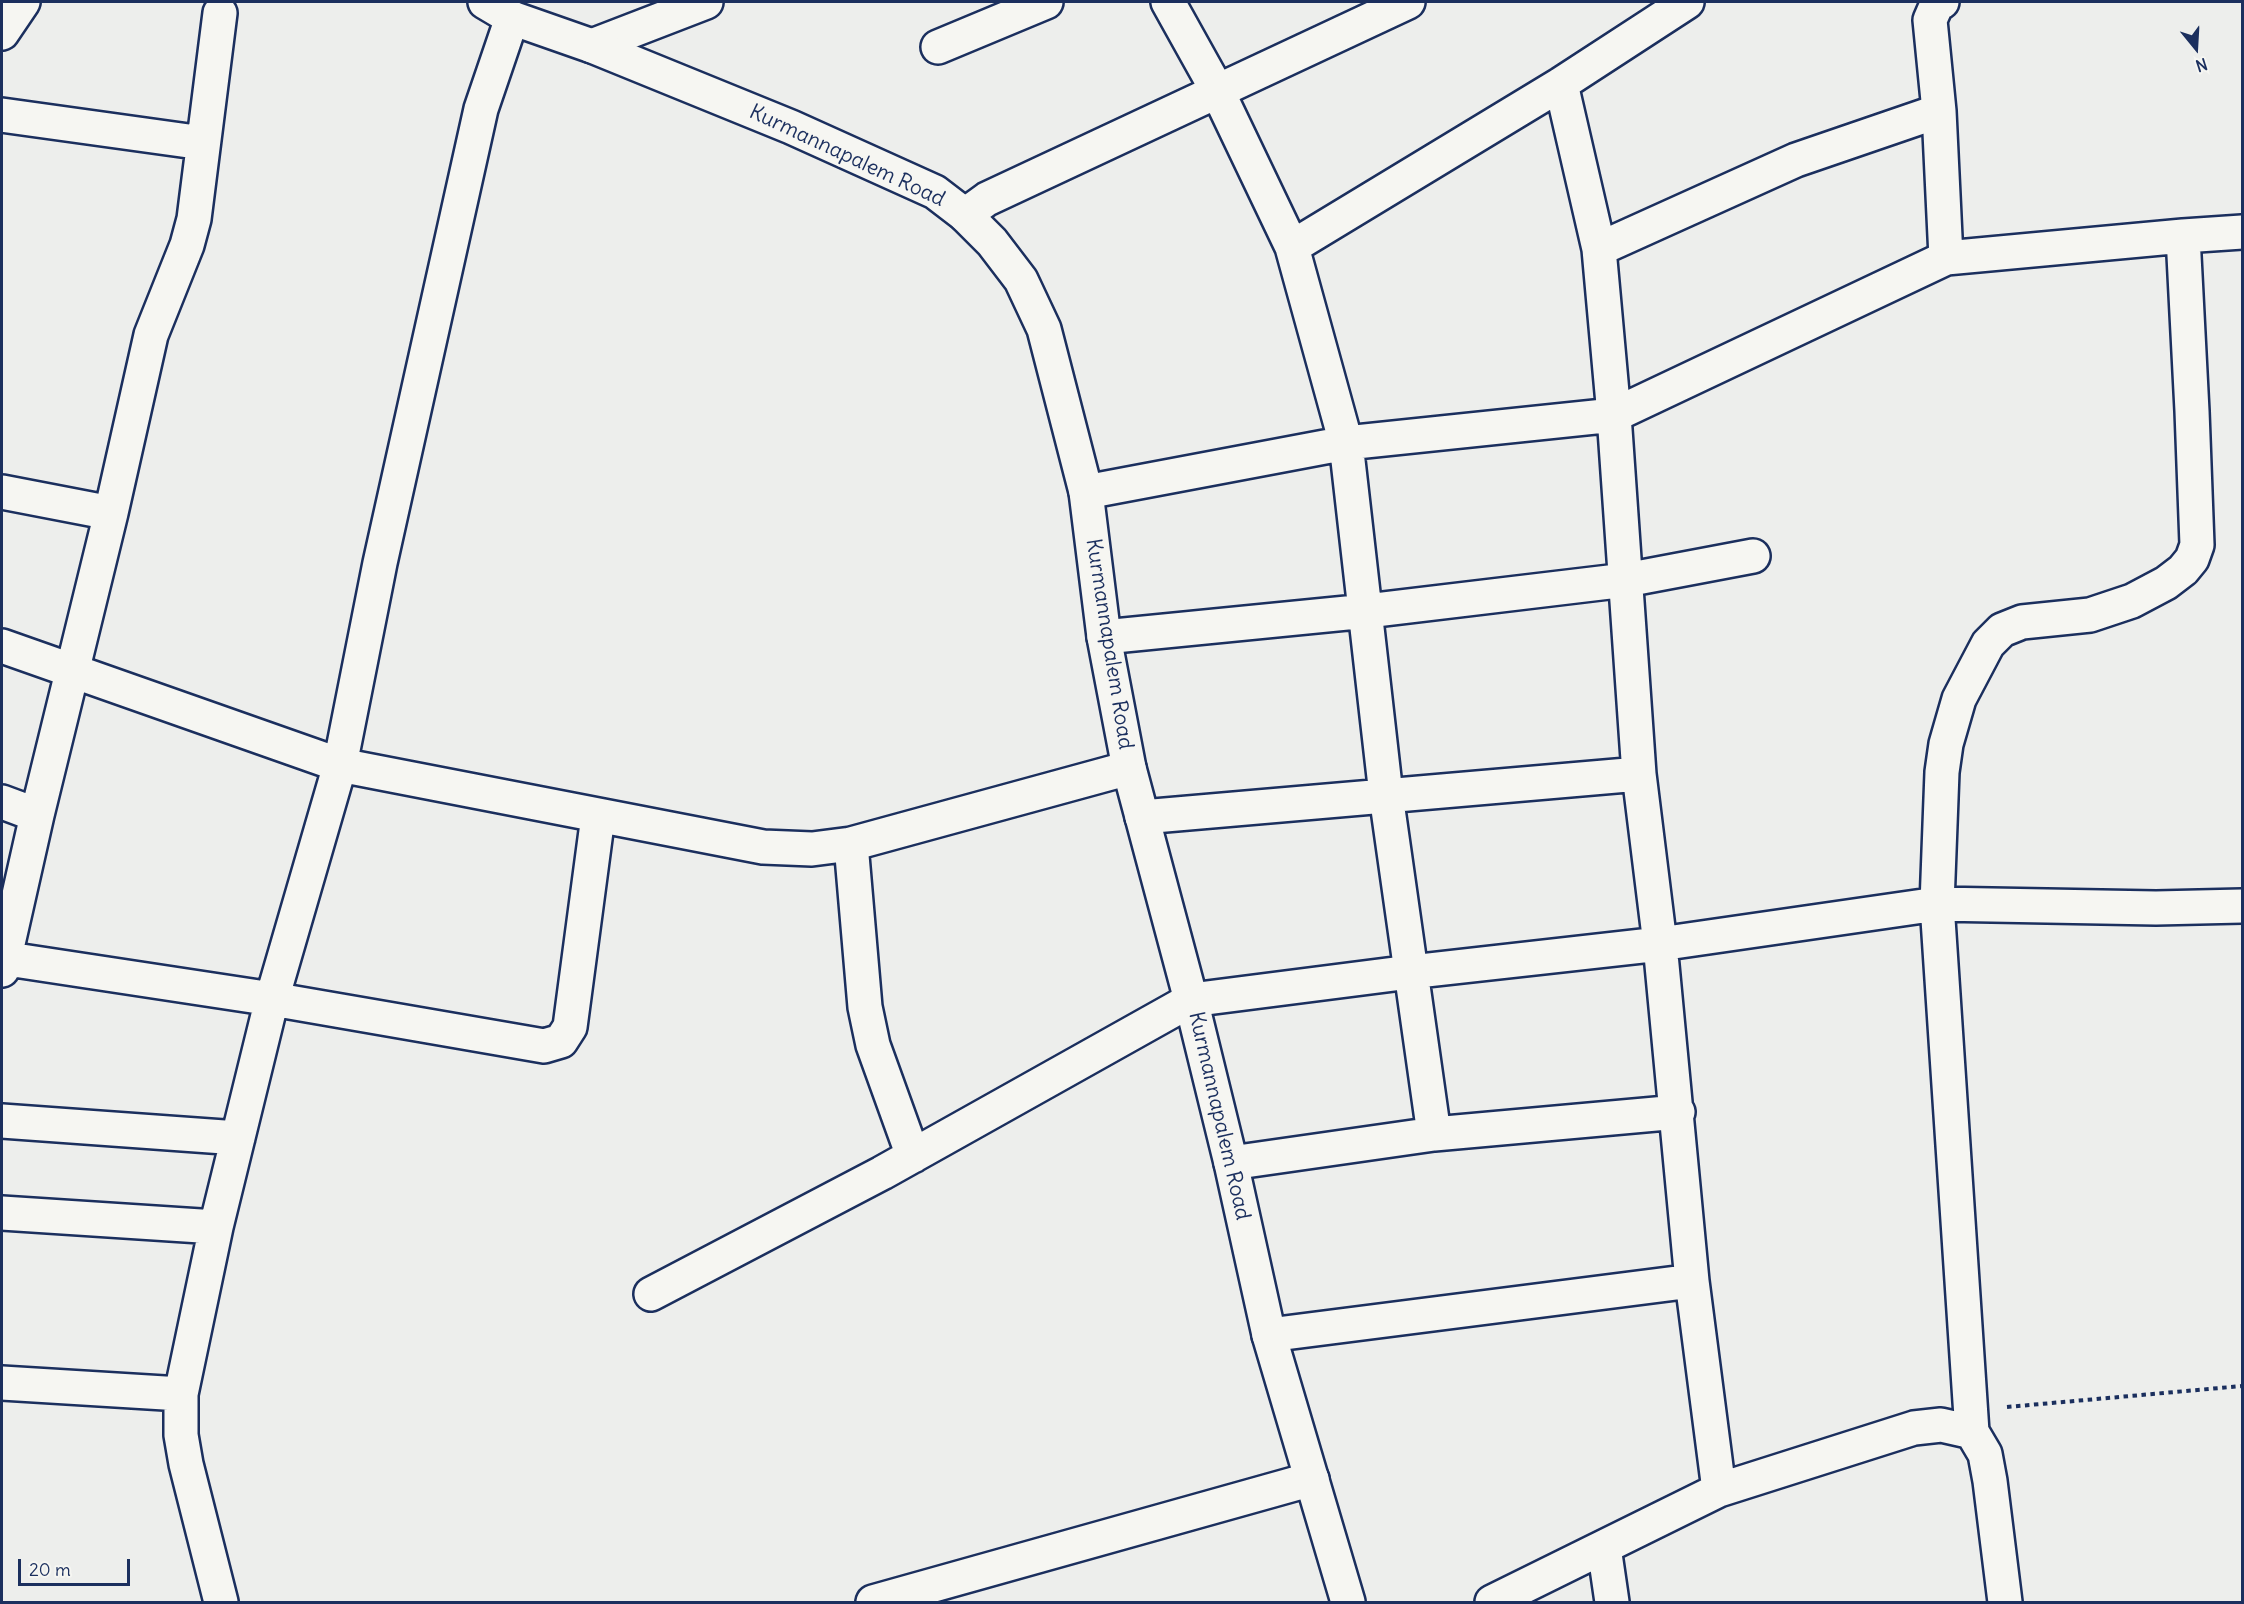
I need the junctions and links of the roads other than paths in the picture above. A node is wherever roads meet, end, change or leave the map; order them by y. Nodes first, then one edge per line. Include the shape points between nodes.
1 (706, 2) edge
2 (1046, 2) edge
3 (1168, 2) edge
4 (1408, 2) edge
5 (1687, 2) edge
6 (1938, 2) edge
7 (499, 10) edge
8 (220, 14) dead end
9 (592, 46) junction
10 (938, 47) dead end
11 (1561, 84) junction
12 (1217, 90) junction
13 (1939, 111) junction
14 (2, 115) edge
15 (203, 143) junction
16 (965, 215) junction
17 (2242, 232) edge
18 (2183, 236) junction
19 (1292, 247) junction
20 (1599, 249) junction
21 (1946, 258) junction
22 (1614, 416) junction
23 (1346, 444) junction
24 (2, 492) edge
25 (1086, 492) junction
26 (111, 513) junction
27 (1753, 556) dead end
28 (1626, 580) junction
29 (1366, 611) junction
30 (1104, 638) junction
31 (2, 646) edge
32 (73, 671) junction
33 (340, 765) junction
34 (1129, 768) junction
35 (1638, 774) junction
36 (1386, 795) junction
37 (2, 802) edge
38 (37, 815) junction
39 (598, 816) junction
40 (1142, 817) junction
41 (851, 844) junction
42 (1937, 904) junction
43 (2242, 906) edge
44 (1660, 944) junction
45 (2, 962) edge
46 (1410, 972) junction
47 (272, 999) junction
48 (1191, 1000) junction
49 (1678, 1112) junction
50 (2, 1121) edge
51 (1434, 1134) junction
52 (238, 1138) junction
53 (913, 1156) junction
54 (1231, 1163) junction
55 (2, 1213) edge
56 (216, 1227) junction
57 (1692, 1281) junction
58 (651, 1294) dead end
59 (1269, 1335) junction
60 (2, 1383) edge
61 (181, 1394) junction
62 (1971, 1421) junction
63 (1312, 1479) junction
64 (1719, 1490) junction
65 (1604, 1547) junction
66 (222, 1602) edge
67 (873, 1602) edge
68 (1348, 1602) edge
69 (1492, 1602) edge
70 (1612, 1602) edge
71 (2005, 1602) edge

1 - 9 street
2 - 10 street
3 - 12 street
4 - 12 street
5 - 11 street
6 - 13 street via 1930,20
7 - 9 street, Kurmannapalem Road
7 - 33 street via 479,120 380,563
8 - 15 street
9 - 16 street, Kurmannapalem Road via 801,131 935,192
11 - 19 street
11 - 20 street
12 - 16 street via 987,198
12 - 19 street
13 - 20 street via 1796,160
13 - 21 street
14 - 15 street
15 - 26 street via 192,228 151,334
16 - 25 street, Kurmannapalem Road via 1021,280 1044,329
17 - 18 street
18 - 21 street
18 - 42 street via 2197,545 2192,559 2166,583 2132,601 2091,615 2022,622 2002,630 1988,644 1959,699 1946,744
19 - 23 street
20 - 22 street
21 - 22 street
22 - 23 street
22 - 28 street
23 - 25 street
23 - 29 street
24 - 26 street
25 - 30 street, Kurmannapalem Road
26 - 32 street
27 - 28 street
28 - 29 street
28 - 35 street
29 - 30 street
29 - 36 street
30 - 34 street, Kurmannapalem Road
31 - 32 street
32 - 33 street
32 - 38 street
33 - 39 street
33 - 47 street
34 - 40 street, Kurmannapalem Road
34 - 41 street
35 - 36 street
35 - 44 street
36 - 40 street
36 - 46 street
37 - 38 street
38 - 45 street
39 - 41 street via 763,847 812,849
39 - 47 street via 570,1026 561,1041 544,1046
40 - 48 street, Kurmannapalem Road
41 - 53 street via 865,1007 873,1045
42 - 43 street
42 - 44 street
42 - 62 street
44 - 46 street
44 - 49 street
45 - 47 street
46 - 48 street
46 - 51 street
47 - 52 street
48 - 53 street
48 - 54 street, Kurmannapalem Road
49 - 51 street
49 - 57 street
50 - 52 street
51 - 54 street
52 - 56 street
53 - 58 street
54 - 59 street, Kurmannapalem Road
55 - 56 street
56 - 61 street
57 - 59 street
57 - 64 street
59 - 63 street, Kurmannapalem Road
60 - 61 street
61 - 66 street via 186,1464
62 - 64 street via 1914,1428
62 - 71 street via 1985,1454
63 - 67 street
63 - 68 street, Kurmannapalem Road
64 - 65 street
65 - 69 street
65 - 70 street

